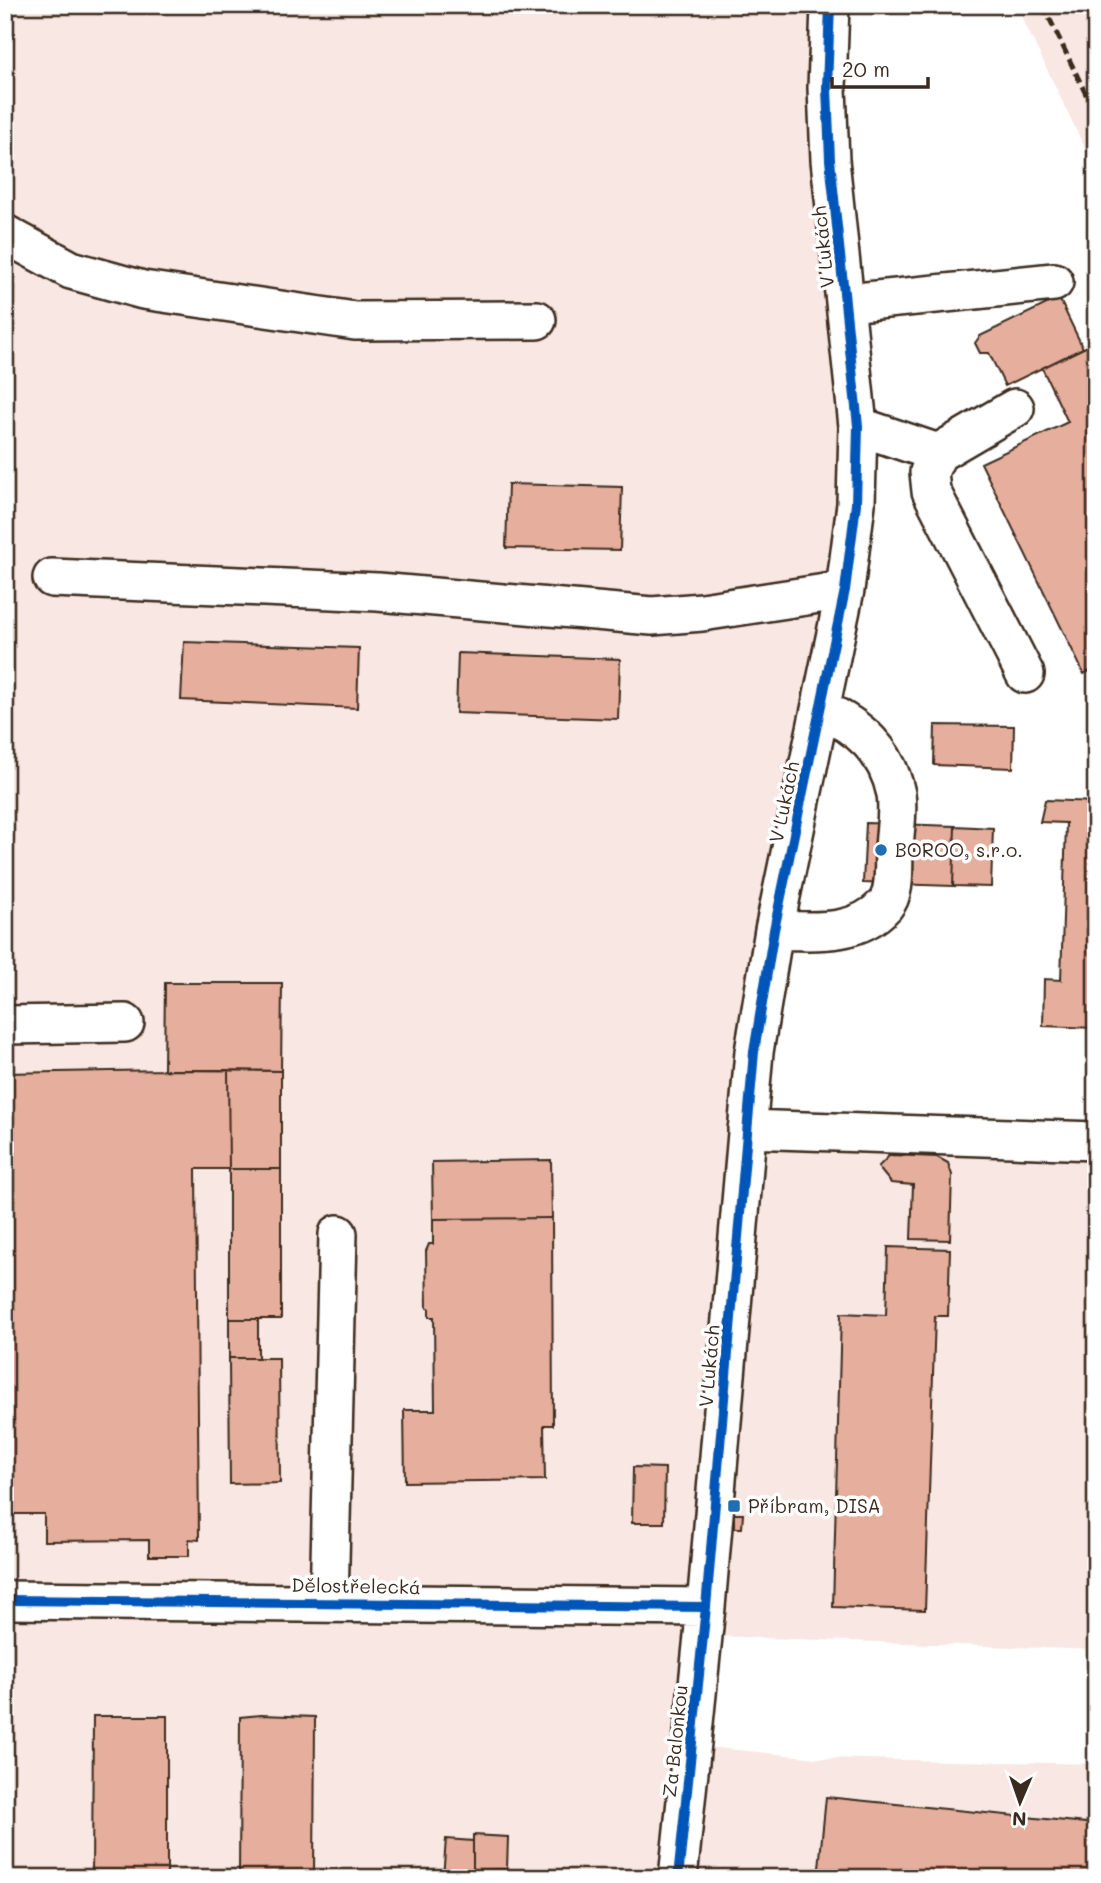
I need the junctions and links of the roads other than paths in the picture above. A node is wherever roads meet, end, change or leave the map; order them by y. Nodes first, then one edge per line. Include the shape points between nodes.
1 (830, 5) edge
2 (5, 234) edge
3 (1054, 282) dead end
4 (847, 303) junction
5 (537, 320) dead end
6 (1015, 408) dead end
7 (858, 426) junction
8 (937, 453) junction
9 (52, 578) dead end
10 (845, 590) junction
11 (1025, 674) dead end
12 (821, 709) junction
13 (774, 930) junction
14 (125, 1023) dead end
15 (5, 1025) edge
16 (747, 1129) junction
17 (1096, 1141) edge
18 (338, 1234) dead end
19 (5, 1600) edge
20 (329, 1603) junction
21 (706, 1607) junction
22 (678, 1878) edge

1 - 4 street, V Lukách via 830,148
2 - 5 street via 71,270 143,290 355,321
3 - 4 street
4 - 7 street, V Lukách
6 - 8 street
7 - 8 street
7 - 10 street, V Lukách via 856,504
8 - 11 street via 929,472 931,491
9 - 10 street via 378,593 652,615
10 - 12 street, V Lukách
12 - 13 street, V Lukách
12 - 13 street via 852,724 885,765 896,795 892,889 886,904 871,916 838,932
13 - 16 street, V Lukách
14 - 15 street
16 - 17 street
16 - 21 street, V Lukách
18 - 20 street
19 - 20 street, Dělostřelecká
20 - 21 street, Dělostřelecká
21 - 22 street, Za Balonkou

